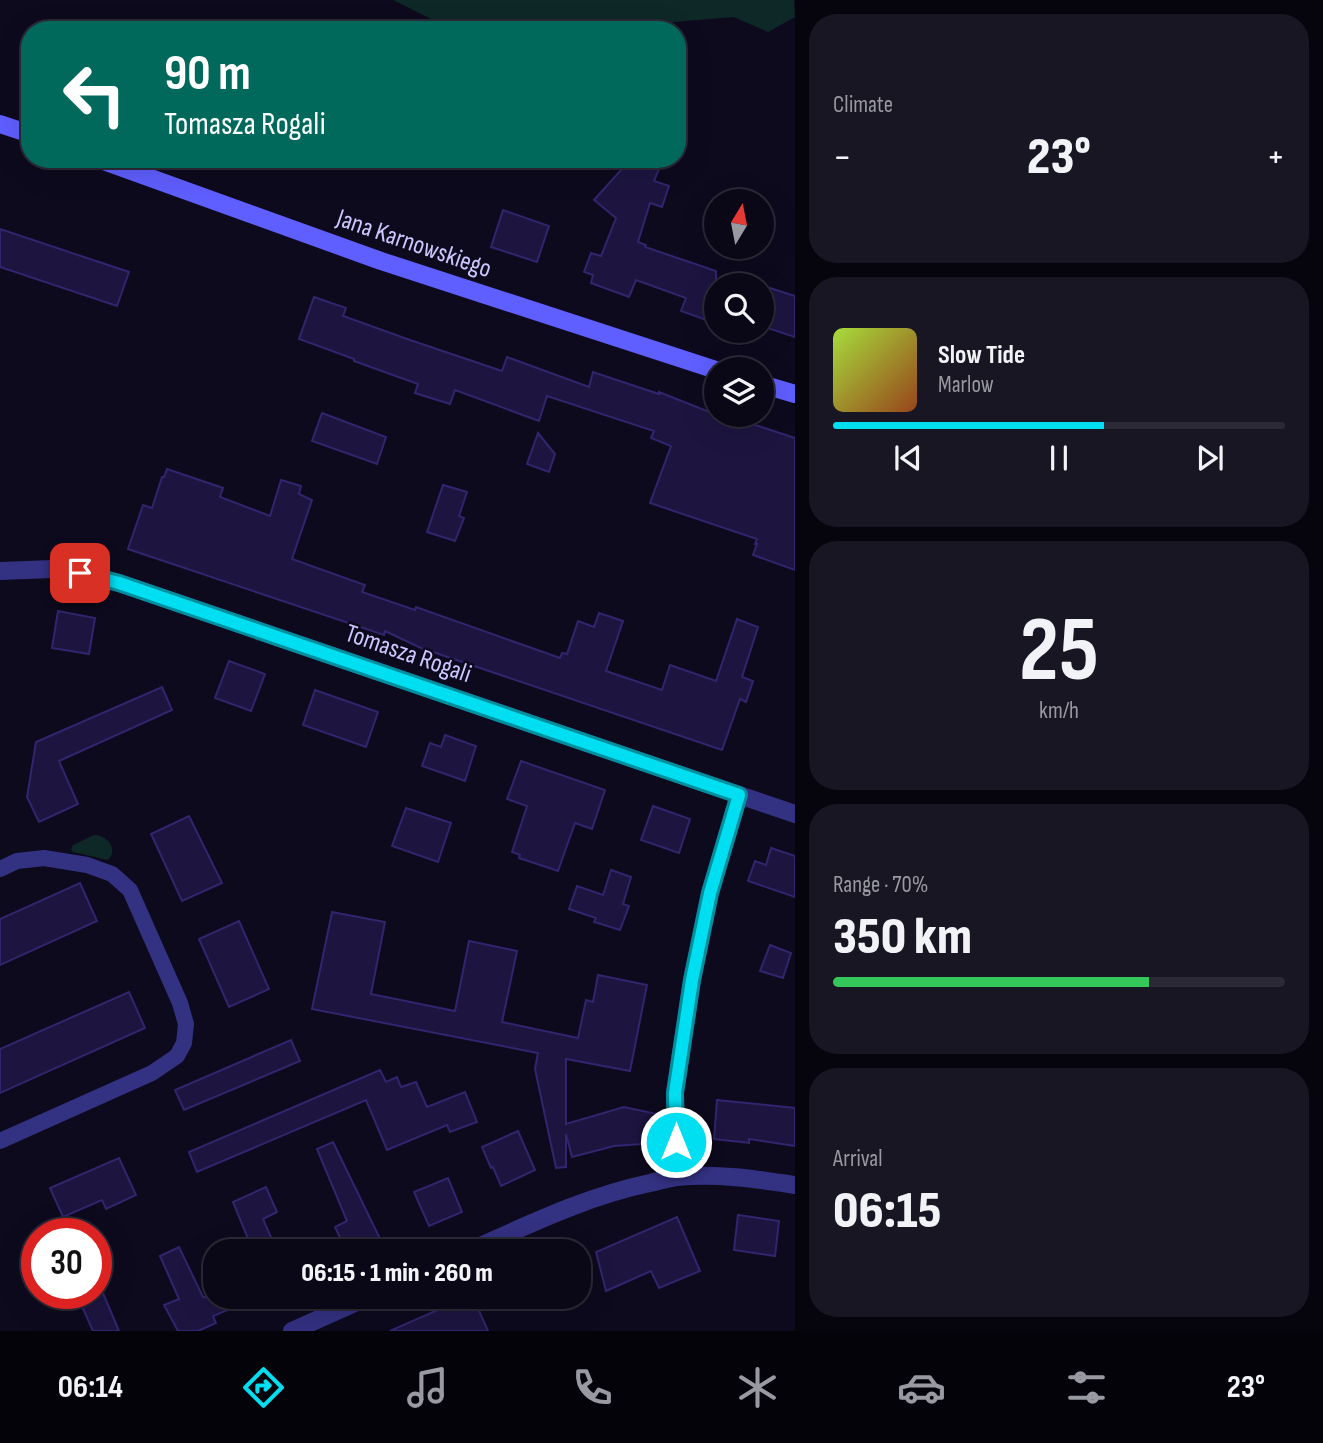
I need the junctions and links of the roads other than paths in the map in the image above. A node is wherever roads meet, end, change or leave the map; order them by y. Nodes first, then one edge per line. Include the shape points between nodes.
1 (0, 124) edge
2 (21, 131) edge
3 (123, 168) edge
4 (704, 366) edge
5 (774, 388) edge
6 (794, 394) edge
7 (0, 571) edge
8 (739, 795) junction
9 (794, 814) edge
10 (0, 869) edge
11 (0, 1141) edge
12 (676, 1177) junction
13 (794, 1185) edge
14 (497, 1239) edge
15 (341, 1309) edge
16 (292, 1331) edge

1 - 2 main road
3 - 4 main road, Jana Karnowskiego via 382,261
5 - 6 main road
7 - 8 street, Tomasza Rogali via 53,569 119,583
8 - 9 street, Tomasza Rogali
8 - 12 street via 710,893 692,980 675,1093
10 - 11 lane via 17,861 44,858 112,874 130,890 186,1024 177,1056 152,1073
12 - 13 street via 720,1176
12 - 14 street via 593,1198
15 - 16 street

